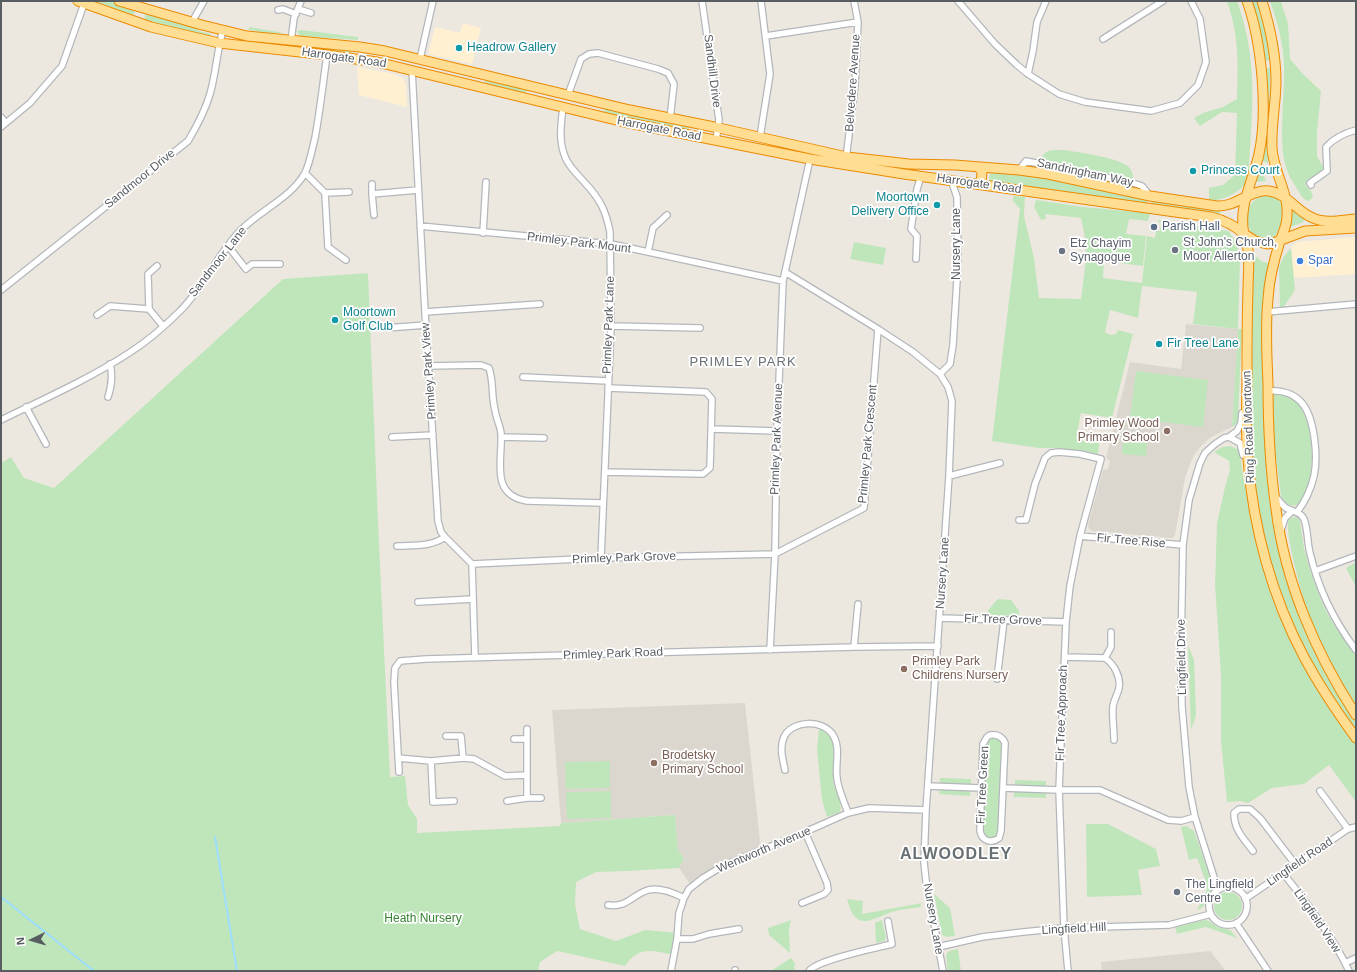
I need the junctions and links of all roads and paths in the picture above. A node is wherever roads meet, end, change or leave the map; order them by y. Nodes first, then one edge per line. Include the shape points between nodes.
1 (119, 1) edge
2 (204, 1) edge
3 (301, 1) edge
4 (434, 1) edge
5 (702, 1) edge
6 (761, 1) edge
7 (854, 1) edge
8 (958, 1) edge
9 (1046, 1) edge
10 (1163, 1) edge
11 (1191, 1) edge
12 (1247, 1) edge
13 (1262, 1) edge
14 (82, 2) edge
15 (278, 10) dead end
16 (297, 12) junction
17 (311, 13) dead end
18 (192, 22) junction
19 (858, 22) junction
20 (223, 30) junction
21 (766, 36) junction
22 (1103, 39) dead end
23 (291, 41) junction
24 (219, 43) junction
25 (366, 47) junction
26 (327, 55) junction
27 (420, 59) junction
28 (445, 65) junction
29 (412, 70) junction
30 (1028, 74) junction
31 (475, 86) junction
32 (532, 86) junction
33 (568, 95) junction
34 (563, 107) junction
35 (599, 116) junction
36 (1, 117) edge
37 (670, 119) junction
38 (6, 123) junction
39 (1, 127) edge
40 (719, 128) junction
41 (1356, 130) edge
42 (760, 137) junction
43 (716, 140) junction
44 (810, 158) junction
45 (846, 161) junction
46 (921, 164) junction
47 (978, 167) junction
48 (305, 173) junction
49 (920, 176) junction
50 (942, 179) junction
51 (951, 180) junction
52 (486, 182) dead end
53 (372, 184) dead end
54 (981, 185) junction
55 (1311, 185) dead end
56 (418, 190) junction
57 (349, 192) dead end
58 (325, 193) junction
59 (372, 194) junction
60 (1246, 197) junction
61 (1285, 198) junction
62 (374, 215) dead end
63 (667, 215) dead end
64 (1356, 219) edge
65 (420, 226) junction
66 (1356, 228) edge
67 (483, 233) junction
68 (1245, 235) junction
69 (1280, 241) junction
70 (611, 244) junction
71 (228, 246) junction
72 (648, 252) junction
73 (916, 259) dead end
74 (346, 260) dead end
75 (280, 264) dead end
76 (158, 266) dead end
77 (785, 272) junction
78 (783, 281) junction
79 (1, 290) edge
80 (540, 304) dead end
81 (1356, 304) edge
82 (149, 309) junction
83 (425, 312) junction
84 (1267, 312) junction
85 (97, 315) dead end
86 (426, 325) junction
87 (163, 326) junction
88 (611, 326) junction
89 (386, 328) dead end
90 (700, 328) dead end
91 (878, 329) junction
92 (1247, 345) junction
93 (110, 364) junction
94 (429, 366) junction
95 (940, 374) junction
96 (523, 377) dead end
97 (608, 381) junction
98 (608, 388) junction
99 (1268, 391) junction
100 (108, 397) dead end
101 (26, 407) junction
102 (1, 420) edge
103 (712, 429) junction
104 (777, 431) junction
105 (433, 435) junction
106 (392, 437) dead end
107 (501, 437) junction
108 (1229, 437) junction
109 (544, 438) dead end
110 (46, 444) dead end
111 (1000, 463) dead end
112 (605, 472) junction
113 (950, 476) junction
114 (1274, 494) junction
115 (603, 503) junction
116 (1295, 511) junction
117 (1255, 512) junction
118 (1019, 520) dead end
119 (1280, 534) junction
120 (1080, 536) junction
121 (444, 537) junction
122 (1183, 545) junction
123 (398, 546) dead end
124 (775, 554) junction
125 (1356, 556) edge
126 (601, 558) junction
127 (472, 564) junction
128 (1315, 571) junction
129 (473, 599) junction
130 (418, 602) dead end
131 (858, 604) dead end
132 (940, 618) junction
133 (1004, 620) junction
134 (1066, 622) junction
135 (1111, 632) dead end
136 (938, 646) junction
137 (854, 647) junction
138 (770, 650) junction
139 (1356, 650) edge
140 (1065, 657) junction
141 (475, 658) junction
142 (1105, 658) junction
143 (997, 679) dead end
144 (1356, 715) edge
145 (527, 729) dead end
146 (446, 736) dead end
147 (1356, 738) edge
148 (514, 739) dead end
149 (527, 739) junction
150 (1114, 740) dead end
151 (398, 758) junction
152 (463, 758) junction
153 (431, 762) junction
154 (785, 770) dead end
155 (399, 772) dead end
156 (527, 775) junction
157 (928, 786) junction
158 (981, 788) junction
159 (1003, 788) junction
160 (1059, 790) junction
161 (1320, 791) dead end
162 (527, 798) junction
163 (541, 798) dead end
164 (454, 801) dead end
165 (507, 801) dead end
166 (926, 810) junction
167 (848, 813) junction
168 (1194, 817) junction
169 (1356, 827) edge
170 (1348, 829) junction
171 (805, 832) junction
172 (1253, 851) dead end
173 (1295, 864) junction
174 (1283, 874) junction
175 (1218, 890) junction
176 (684, 898) junction
177 (1245, 899) junction
178 (802, 903) dead end
179 (608, 905) dead end
180 (1210, 914) junction
181 (888, 921) dead end
182 (1236, 923) junction
183 (1064, 928) junction
184 (739, 929) dead end
185 (677, 939) junction
186 (938, 947) junction
187 (1356, 958) edge
188 (1345, 963) junction
189 (671, 971) edge
190 (809, 971) edge
191 (943, 971) edge
192 (1068, 971) edge
193 (1268, 971) edge
194 (1349, 971) edge

1 - 18 highway, Harrogate Road
2 - 18 street
3 - 16 street
4 - 27 street
5 - 40 street, Sandhill Drive
6 - 21 street
7 - 19 street, Belvedere Avenue
8 - 30 street via 995,44
9 - 30 street via 1037,22
10 - 22 street
11 - 30 street via 1200,19 1206,62 1198,85 1180,103 1151,111 1085,102 1059,94
12 - 60 highway via 1256,33 1261,67 1262,104 1259,154
13 - 61 highway via 1271,34 1276,80 1273,156
14 - 24 highway, Harrogate Road via 151,27
14 - 38 street via 62,66 30,103
15 - 16 street
16 - 17 street
16 - 23 street
18 - 20 highway, Harrogate Road
19 - 21 street
19 - 45 street, Belvedere Avenue via 855,85
20 - 23 highway, Harrogate Road via 247,36
20 - 24 street, Sandmoor Drive
21 - 42 street via 770,74
23 - 25 highway, Harrogate Road
24 - 26 highway, Harrogate Road
24 - 79 street, Sandmoor Drive via 210,93 201,119 188,141
25 - 27 highway, Harrogate Road
25 - 29 highway via 367,53 372,56 402,63
26 - 29 highway, Harrogate Road
26 - 48 street, Sandmoor Lane via 319,118
27 - 28 highway, Harrogate Road
28 - 31 highway via 451,72 472,77 476,81
28 - 32 highway, Harrogate Road
29 - 31 highway, Harrogate Road
29 - 56 street, Primley Park View
31 - 34 highway, Harrogate Road
32 - 33 highway, Harrogate Road
32 - 34 highway via 532,96 559,102
33 - 35 highway via 573,100 599,106
33 - 37 highway, Harrogate Road
33 - 37 street via 581,59 589,54 598,53 668,73 674,84
34 - 35 highway, Harrogate Road
34 - 70 street, Primley Park Lane via 560,131 566,160 601,202 607,218
35 - 43 highway, Harrogate Road
36 - 38 street
37 - 40 highway, Harrogate Road
38 - 39 street
40 - 42 highway, Harrogate Road
40 - 43 street, Sandhill Drive
41 - 55 street via 1330,142 1326,147 1327,171 1310,183
42 - 45 highway, Harrogate Road
43 - 44 highway, Harrogate Road
44 - 45 highway, Harrogate Road
44 - 77 street, Primley Park Avenue
45 - 46 highway, Harrogate Road
45 - 49 highway, Harrogate Road
46 - 47 highway, Harrogate Road
46 - 50 highway via 923,172
47 - 54 highway via 982,171
47 - 60 highway, Harrogate Road via 1048,174 1150,196 1224,206
48 - 58 street
48 - 71 street, Sandmoor Lane via 283,198 245,226
49 - 50 highway, Harrogate Road
49 - 73 street via 911,229 917,236
50 - 51 highway, Harrogate Road
51 - 54 highway, Harrogate Road
51 - 95 street, Nursery Lane via 957,197 958,263 950,364
52 - 67 street
53 - 59 street
54 - 68 highway, Harrogate Road via 1211,217 1228,222
56 - 59 street
56 - 65 street, Primley Park View
57 - 58 street
58 - 74 street via 328,247
59 - 62 street
60 - 61 highway via 1256,192 1268,191
60 - 68 highway via 1242,215
61 - 64 highway via 1306,214 1320,220
61 - 69 highway via 1287,216
63 - 72 street via 653,228
65 - 67 street, Primley Park Mount
65 - 83 street, Primley Park View
66 - 69 highway via 1305,231
67 - 70 street, Primley Park Mount
68 - 69 highway via 1261,243
68 - 92 highway, Ring Road Moortown via 1248,245
69 - 84 highway, Ring Road Moortown via 1271,272
70 - 72 street, Primley Park Mount
70 - 88 street, Primley Park Lane
71 - 75 street via 246,269 252,264
71 - 87 street, Sandmoor Lane via 200,288
72 - 78 street, Primley Park Mount
76 - 82 street via 148,274
77 - 78 street, Primley Park Avenue
77 - 91 street
78 - 104 street, Primley Park Avenue
80 - 83 street
81 - 84 street
82 - 85 street via 110,306
82 - 87 street
83 - 86 street, Primley Park View
84 - 99 highway, Ring Road Moortown
86 - 89 street
86 - 94 street, Primley Park View
87 - 93 street, Sandmoor Lane via 145,342
88 - 90 street
88 - 97 street, Primley Park Lane
91 - 95 street
91 - 124 street, Primley Park Crescent via 864,508
92 - 108 street, Lingfield Drive via 1241,423 1237,431
92 - 117 highway, Ring Road Moortown via 1248,459
93 - 100 street via 112,385
93 - 101 street, Sandmoor Lane
94 - 105 street, Primley Park View
94 - 107 street via 481,365 489,368
95 - 113 street, Nursery Lane via 952,400
96 - 97 street
97 - 98 street, Primley Park Lane
98 - 103 street via 706,392 712,399
98 - 112 street, Primley Park Lane
99 - 114 highway, Ring Road Moortown via 1269,446
99 - 116 street via 1290,394 1302,403 1312,428 1314,476 1304,504
101 - 102 street, Sandmoor Lane
101 - 110 street
103 - 104 street
103 - 112 street via 710,468 703,474
104 - 124 street, Primley Park Avenue
105 - 106 street
105 - 121 street, Primley Park View via 438,521
107 - 109 street
107 - 115 street via 499,473 501,481 512,496 527,501
108 - 117 street via 1242,446
108 - 122 street, Lingfield Drive via 1215,444 1205,453 1200,463 1189,500
111 - 113 street
112 - 115 street, Primley Park Lane
113 - 132 street, Nursery Lane
114 - 116 street via 1280,503
114 - 119 highway, Ring Road Moortown
115 - 126 street, Primley Park Lane
116 - 119 street via 1285,518
116 - 128 street via 1303,518
117 - 147 highway, Ring Road Moortown via 1277,596 1293,634 1328,698
118 - 120 street, Fir Tree Approach via 1026,520 1045,458 1059,452 1101,459
119 - 144 highway, Ring Road Moortown via 1306,621 1323,658
120 - 122 street, Fir Tree Rise
120 - 134 street, Fir Tree Approach
121 - 123 street via 433,543
121 - 127 street, Primley Park View
122 - 168 street, Lingfield Drive via 1182,707
124 - 126 street, Primley Park Grove
124 - 138 street, Primley Park Avenue
125 - 128 street
126 - 127 street, Primley Park Grove
127 - 129 street
128 - 139 street via 1326,602 1338,625
129 - 130 street
129 - 141 street
131 - 137 street
132 - 133 street, Fir Tree Grove
132 - 136 street, Nursery Lane
133 - 134 street, Fir Tree Grove
133 - 143 street
134 - 140 street, Fir Tree Approach
135 - 142 street via 1111,647
136 - 137 street, Primley Park Road
136 - 157 street, Nursery Lane
137 - 138 street, Primley Park Road
138 - 141 street, Primley Park Road
140 - 142 street
140 - 160 street, Fir Tree Approach
141 - 151 street, Primley Park Road via 400,661 395,668 394,682
142 - 150 street via 1113,667 1119,682 1113,705
145 - 149 street
146 - 152 street via 461,736
148 - 149 street
149 - 156 street
151 - 153 street
151 - 155 street, Primley Park Road
152 - 153 street
152 - 156 street via 474,759 505,776
153 - 164 street via 433,802
154 - 167 street via 781,746 789,730 803,724 826,728 834,737 837,778
156 - 162 street
157 - 158 street
157 - 166 street, Nursery Lane
158 - 159 street, Fir Tree Green via 981,834 985,840 992,841 1000,835
158 - 159 street, Fir Tree Green via 984,744 987,737 994,735 1001,737 1005,743
159 - 160 street
160 - 168 street via 1100,790 1168,820 1182,821
160 - 183 street, Fir Tree Approach
161 - 170 street
162 - 163 street
162 - 165 street
166 - 167 street, Wentworth Avenue via 869,808
166 - 186 street, Nursery Lane via 924,862
167 - 171 street, Wentworth Avenue
168 - 175 street, Lingfield Drive
169 - 170 street, Lingfield Road
170 - 173 street, Lingfield Road
171 - 176 street, Wentworth Avenue via 721,867 689,889
171 - 178 street via 828,890
172 - 173 street via 1234,822 1234,813 1239,809 1250,809 1260,818
173 - 174 street, Lingfield Road
174 - 177 street, Lingfield Road
174 - 188 street, Lingfield View via 1306,903
175 - 177 street via 1229,887 1242,893
175 - 180 street via 1210,899
176 - 179 street via 662,890 649,890 625,904
176 - 185 street, Wentworth Avenue via 679,913
177 - 182 street via 1246,910
180 - 182 street via 1222,924
180 - 183 street, Lingfield Hill via 1169,925
181 - 190 street via 892,944 824,962
182 - 193 street
183 - 186 street, Lingfield Hill via 982,937
183 - 192 street, Fir Tree Approach
184 - 185 street via 693,939
185 - 189 street, Wentworth Avenue
186 - 191 street, Nursery Lane
187 - 188 street
188 - 194 street, Lingfield View

